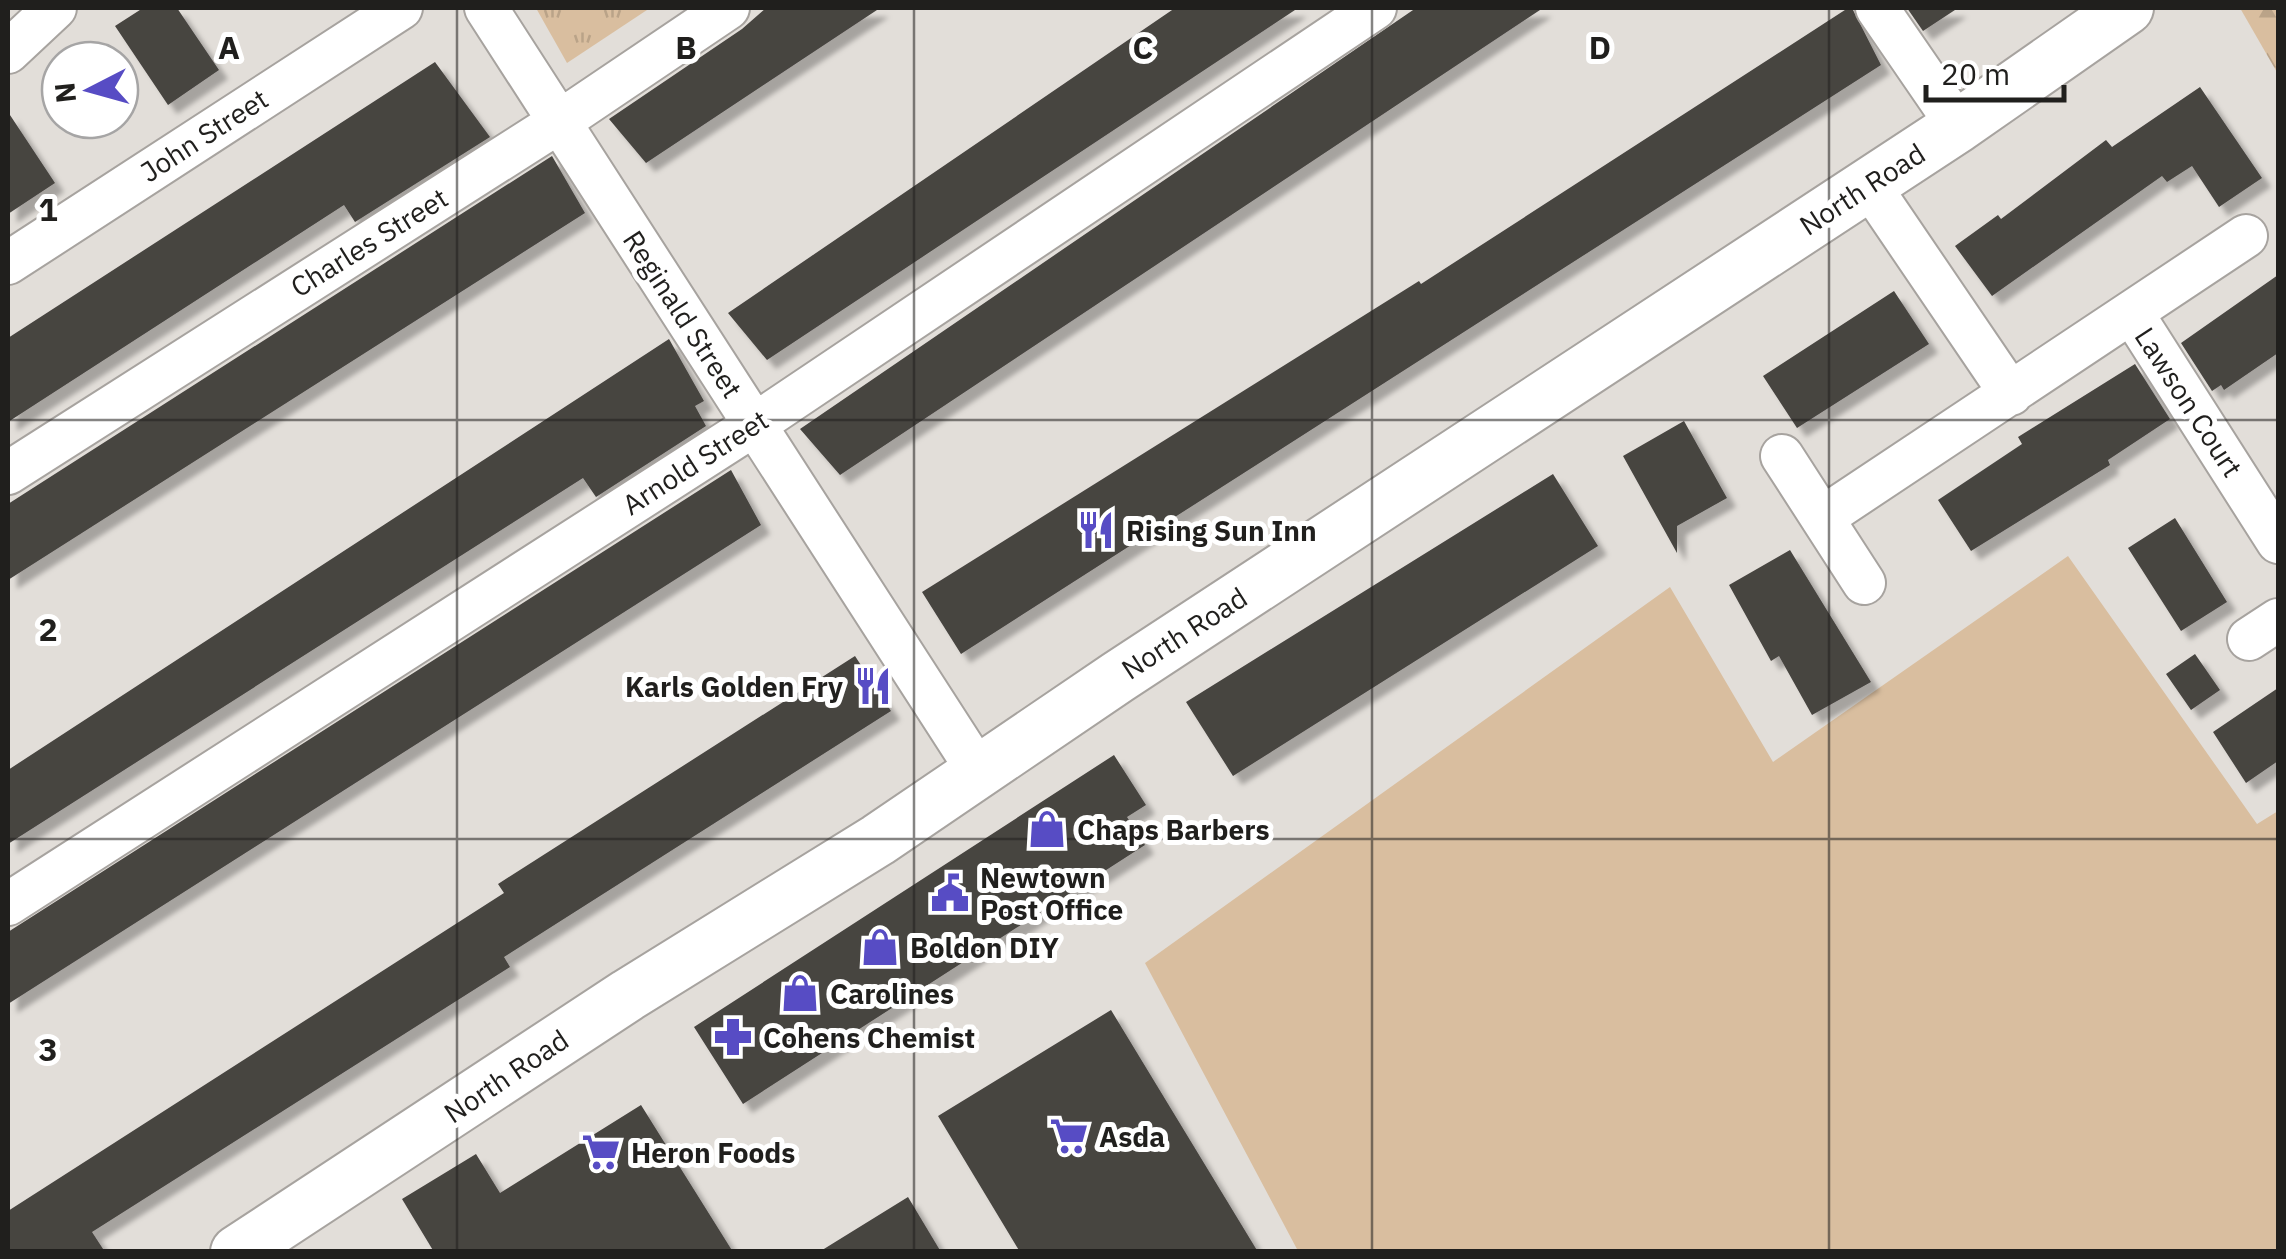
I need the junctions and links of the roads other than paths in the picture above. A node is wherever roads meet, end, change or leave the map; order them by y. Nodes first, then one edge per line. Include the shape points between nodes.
1 (55, 8) edge
2 (401, 8) edge
3 (486, 8) edge
4 (728, 8) edge
5 (1375, 8) edge
6 (1877, 8) edge
7 (2127, 8) edge
8 (8, 52) edge
9 (559, 122) junction
10 (1958, 126) junction
11 (1868, 185) junction
12 (2246, 236) dead end
13 (8, 263) edge
14 (2132, 312) junction
15 (2011, 394) junction
16 (754, 425) junction
17 (1782, 456) dead end
18 (8, 473) edge
19 (1822, 518) junction
20 (2278, 542) edge
21 (1864, 583) dead end
22 (978, 771) junction
23 (8, 904) edge
24 (237, 1252) edge

1 - 8 street
2 - 13 street, John Street
3 - 9 street, Reginald Street
4 - 9 street, Charles Street
5 - 16 street, Arnold Street
6 - 10 street
7 - 10 street, North Road
9 - 16 street, Reginald Street
9 - 18 street, Charles Street
10 - 11 street, North Road
11 - 15 street
11 - 22 street, North Road
12 - 14 street, Lawson Court
14 - 15 street, Lawson Court
14 - 20 street, Lawson Court
15 - 19 street, Lawson Court
16 - 22 street, Reginald Street
16 - 23 street, Arnold Street
17 - 19 street
19 - 21 street
22 - 24 street, North Road

